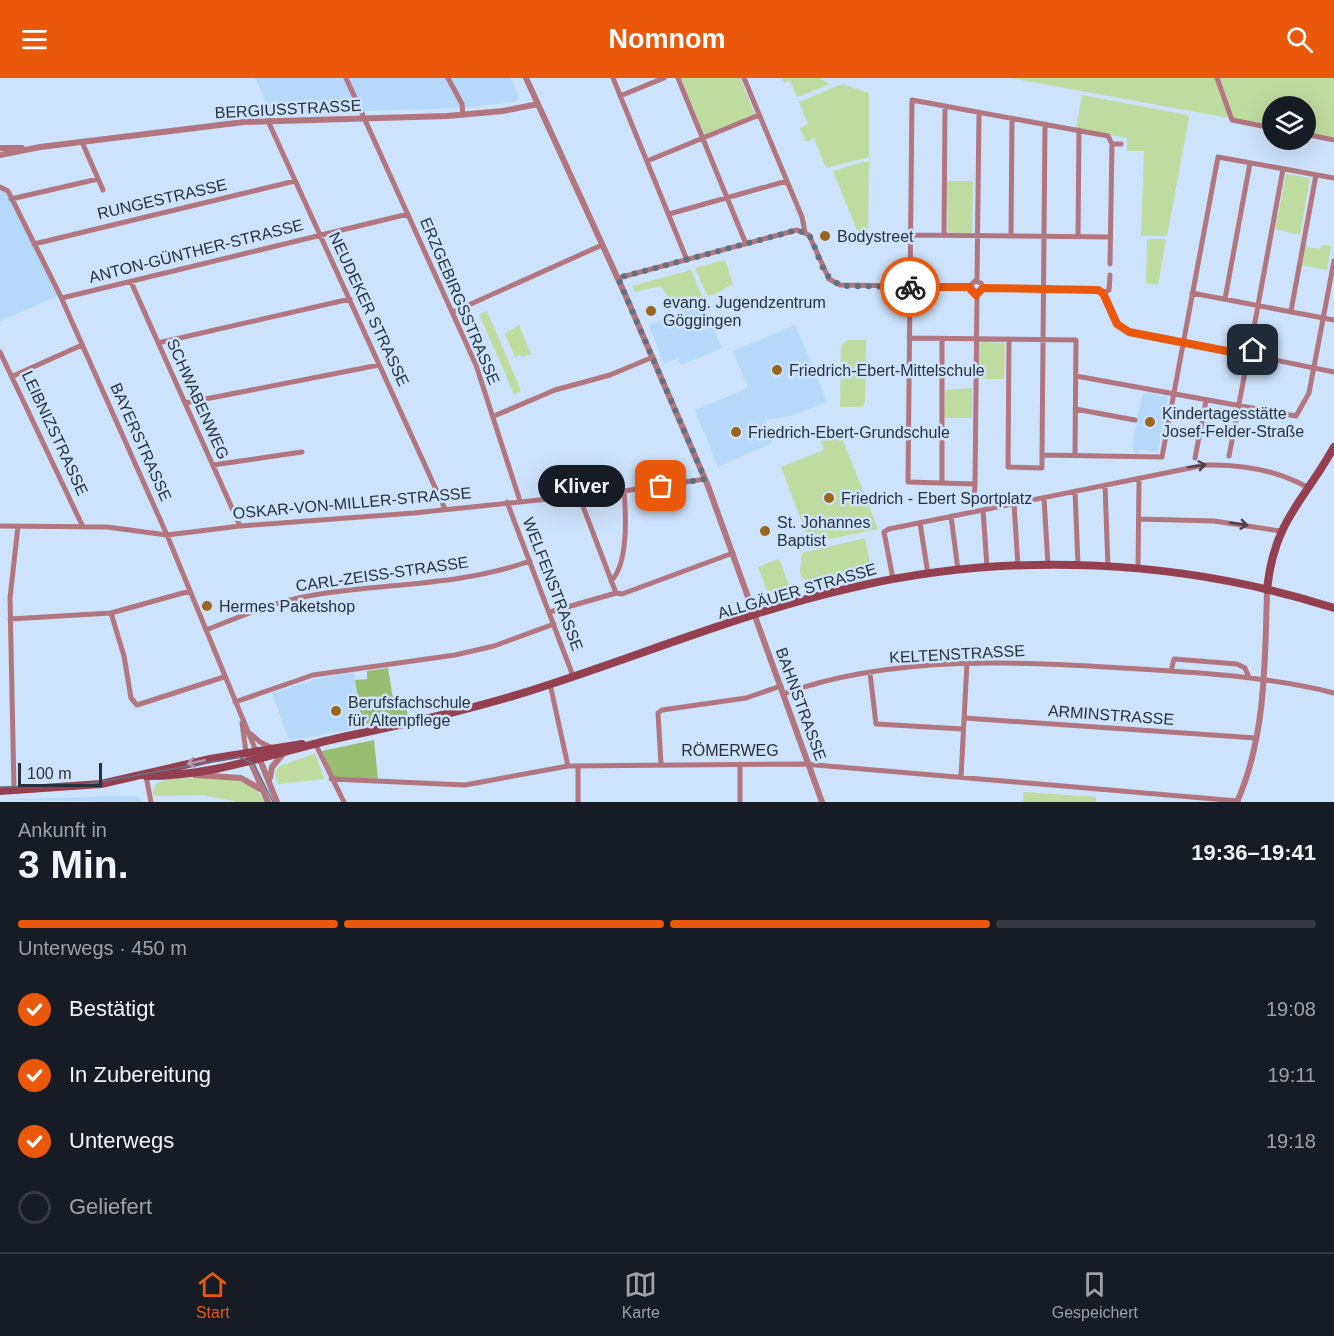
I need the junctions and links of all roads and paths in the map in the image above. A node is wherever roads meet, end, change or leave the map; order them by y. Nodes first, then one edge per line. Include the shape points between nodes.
1 (346, 78) edge
2 (448, 78) edge
3 (526, 78) edge
4 (613, 78) edge
5 (664, 78) edge
6 (678, 78) edge
7 (744, 78) edge
8 (1216, 78) edge
9 (620, 96) junction
10 (538, 104) junction
11 (945, 106) junction
12 (979, 112) junction
13 (463, 115) junction
14 (759, 115) junction
15 (363, 118) junction
16 (1012, 118) junction
17 (268, 121) junction
18 (1045, 124) junction
19 (1262, 126) edge
20 (1078, 130) junction
21 (1316, 136) edge
22 (702, 138) junction
23 (1334, 140) edge
24 (82, 142) junction
25 (1112, 144) junction
26 (1121, 144) dead end
27 (40, 147) junction
28 (0, 148) edge
29 (0, 155) edge
30 (647, 161) junction
31 (1250, 163) junction
32 (1283, 169) junction
33 (1316, 175) junction
34 (1334, 178) edge
35 (98, 179) junction
36 (295, 181) junction
37 (787, 181) junction
38 (0, 187) edge
39 (103, 190) dead end
40 (727, 198) junction
41 (12, 199) junction
42 (408, 214) junction
43 (669, 214) junction
44 (805, 232) junction
45 (321, 235) junction
46 (910, 235) junction
47 (944, 236) junction
48 (977, 236) junction
49 (1011, 236) junction
50 (1044, 237) junction
51 (1077, 237) junction
52 (1111, 237) junction
53 (34, 244) junction
54 (746, 244) junction
55 (602, 245) junction
56 (687, 260) junction
57 (1334, 261) edge
58 (1110, 264) dead end
59 (1110, 275) dead end
60 (618, 278) junction
61 (977, 281) junction
62 (131, 282) junction
63 (910, 287) junction
64 (969, 287) junction
65 (983, 288) junction
66 (1044, 288) junction
67 (1103, 293) junction
68 (1192, 293) junction
69 (977, 294) junction
70 (62, 298) junction
71 (350, 299) junction
72 (1225, 299) junction
73 (1258, 306) junction
74 (1291, 311) junction
75 (453, 312) junction
76 (1323, 318) junction
77 (1334, 320) edge
78 (909, 338) junction
79 (942, 339) junction
80 (976, 339) junction
81 (1009, 339) junction
82 (1043, 340) junction
83 (158, 343) junction
84 (1182, 344) junction
85 (82, 345) junction
86 (1250, 349) junction
87 (0, 352) edge
88 (1242, 354) junction
89 (1255, 356) junction
90 (652, 357) junction
91 (1247, 362) junction
92 (379, 364) junction
93 (1314, 368) junction
94 (1334, 372) edge
95 (14, 376) junction
96 (1076, 376) junction
97 (1173, 395) junction
98 (1206, 401) junction
99 (185, 403) junction
100 (1239, 407) junction
101 (1076, 409) junction
102 (494, 416) junction
103 (1135, 420) dead end
104 (1334, 447) edge
105 (302, 452) dead end
106 (1042, 455) junction
107 (1075, 456) junction
108 (1229, 456) dead end
109 (1195, 458) dead end
110 (213, 465) junction
111 (1139, 478) junction
112 (705, 479) junction
113 (942, 483) junction
114 (975, 484) junction
115 (1105, 485) junction
116 (1306, 487) junction
117 (624, 491) junction
118 (1075, 491) junction
119 (579, 495) junction
120 (1044, 498) junction
121 (520, 501) junction
122 (507, 502) junction
123 (974, 502) dead end
124 (1014, 504) junction
125 (445, 509) junction
126 (983, 510) junction
127 (951, 516) junction
128 (1138, 519) junction
129 (920, 523) junction
130 (0, 526) edge
131 (18, 526) junction
132 (83, 526) junction
133 (240, 526) junction
134 (1280, 531) junction
135 (167, 536) junction
136 (733, 553) junction
137 (530, 561) junction
138 (1048, 565) junction
139 (1078, 565) junction
140 (1018, 566) junction
141 (987, 567) junction
142 (1108, 567) junction
143 (1138, 569) junction
144 (958, 570) junction
145 (928, 574) junction
146 (893, 579) junction
147 (611, 581) junction
148 (1267, 590) junction
149 (190, 591) junction
150 (616, 593) junction
151 (1334, 608) edge
152 (549, 612) junction
153 (111, 613) junction
154 (755, 615) junction
155 (10, 619) junction
156 (554, 624) junction
157 (206, 630) junction
158 (967, 663) junction
159 (1171, 670) junction
160 (870, 673) junction
161 (573, 676) junction
162 (225, 677) junction
163 (1249, 677) junction
164 (1263, 678) junction
165 (550, 684) junction
166 (781, 686) junction
167 (1334, 693) edge
168 (783, 694) junction
169 (235, 702) junction
170 (242, 718) junction
171 (964, 718) junction
172 (963, 729) junction
173 (250, 733) junction
174 (1256, 738) junction
175 (315, 743) junction
176 (275, 748) junction
177 (256, 751) junction
178 (246, 752) junction
179 (283, 754) junction
180 (260, 760) junction
181 (250, 762) junction
182 (661, 764) junction
183 (740, 764) junction
184 (809, 764) junction
185 (568, 766) junction
186 (578, 766) junction
187 (195, 774) junction
188 (146, 776) junction
189 (960, 777) junction
190 (331, 779) junction
191 (270, 782) junction
192 (0, 786) edge
193 (12, 789) junction
194 (0, 790) edge
195 (262, 790) junction
196 (151, 802) edge
197 (268, 802) edge
198 (277, 802) edge
199 (344, 802) edge
200 (578, 802) edge
201 (740, 802) edge
202 (822, 802) edge
203 (1238, 802) edge

1 - 15 street, ERZGEBIRGSSTRASSE
2 - 13 street via 462,104
3 - 10 street, BAHNSTRASSE
4 - 9 street
5 - 9 street
6 - 22 street
7 - 14 street
8 - 19 street via 1232,120
9 - 30 street
10 - 13 street, BERGIUSSTRASSE
10 - 55 street, BAHNSTRASSE
11 - 12 street
11 - 46 street via 912,100
11 - 47 street
12 - 16 street
12 - 48 street
13 - 15 street, BERGIUSSTRASSE
14 - 22 street
14 - 37 street
15 - 17 street, BERGIUSSTRASSE
15 - 42 street, ERZGEBIRGSSTRASSE
16 - 18 street
16 - 49 street
17 - 24 street, BERGIUSSTRASSE
17 - 36 street, NEUDEKER STRASSE
18 - 20 street
18 - 50 street
20 - 25 street via 1108,136
20 - 51 street
21 - 23 street
22 - 30 street
22 - 40 street
24 - 27 street, BERGIUSSTRASSE
24 - 35 street
25 - 26 street
25 - 52 street
27 - 28 street, BERGIUSSTRASSE
27 - 29 street, BERGIUSSTRASSE
30 - 43 street
31 - 32 street
31 - 68 street via 1218,157
31 - 72 street
32 - 33 street
32 - 73 street
33 - 34 street
33 - 74 street
35 - 39 street
35 - 41 street
36 - 45 street, NEUDEKER STRASSE
36 - 53 street, RUNGESTRASSE
37 - 40 street
37 - 44 street
38 - 41 street, BAYERSTRASSE
40 - 43 street
40 - 54 street
41 - 53 street, BAYERSTRASSE
42 - 45 street, ANTON-GÜNTHER-STRASSE
42 - 75 street, ERZGEBIRGSSTRASSE
43 - 56 street
44 - 54 street via 791,231
44 - 63 street via 812,239 825,272 835,283
45 - 62 street, ANTON-GÜNTHER-STRASSE
45 - 71 street, NEUDEKER STRASSE
46 - 47 street
46 - 63 street
47 - 48 street
48 - 49 street
48 - 61 street
49 - 50 street
50 - 51 street
50 - 66 street
51 - 52 street
52 - 58 street
53 - 70 street, BAYERSTRASSE
54 - 56 street
55 - 60 street, BAHNSTRASSE
55 - 75 street
56 - 60 street
57 - 76 street
59 - 67 street via 1109,290
60 - 90 street, BAHNSTRASSE
61 - 64 street
61 - 65 street
62 - 70 street, ANTON-GÜNTHER-STRASSE
62 - 83 street, SCHWABENWEG
63 - 64 street
63 - 78 street
64 - 69 street
65 - 66 street
65 - 69 street
66 - 67 street via 1092,289
66 - 82 street
67 - 84 street via 1121,328
68 - 72 street
68 - 84 street
69 - 80 street
70 - 85 street, BAYERSTRASSE
71 - 83 street
71 - 92 street, NEUDEKER STRASSE
72 - 73 street
73 - 74 street
73 - 86 street
74 - 76 street
75 - 102 street, ERZGEBIRGSSTRASSE
76 - 77 street
76 - 93 street
78 - 79 street
78 - 113 street via 908,482
79 - 80 street
79 - 113 street
80 - 81 street
80 - 114 street
81 - 82 street
81 - 106 street via 1008,467 1042,468
82 - 96 street via 1076,340
82 - 106 street
83 - 99 street, SCHWABENWEG
84 - 88 street
84 - 97 street
85 - 95 street
85 - 135 street, BAYERSTRASSE
86 - 88 street
86 - 89 street
87 - 95 street, LEIBNIZSTRASSE
88 - 91 street
89 - 91 street
89 - 93 street
90 - 102 street via 610,375 555,390
90 - 112 street, BAHNSTRASSE
91 - 100 street
92 - 99 street
92 - 125 street, NEUDEKER STRASSE
93 - 94 street
93 - 100 street via 1309,393 1296,416
95 - 132 street, LEIBNIZSTRASSE
96 - 97 street
96 - 101 street
97 - 98 street
97 - 107 street via 1162,457
98 - 100 street
98 - 109 street
99 - 110 street, SCHWABENWEG
100 - 108 street
101 - 103 street
101 - 107 street
102 - 121 street, ERZGEBIRGSSTRASSE
104 - 116 main road
105 - 110 street
106 - 107 street
110 - 133 street, SCHWABENWEG
111 - 115 street
111 -> 116 street via 1205,465 1228,465 1289,477
111 - 128 street
112 - 117 street, OSKAR-VON-MILLER-STRASSE
112 - 136 street, BAHNSTRASSE
113 - 114 street
114 - 123 street
115 - 118 street
115 - 142 street
116 - 134 main road
117 - 119 street, OSKAR-VON-MILLER-STRASSE
117 - 147 street via 627,523 620,569
118 - 120 street
118 - 139 street
119 - 121 street, OSKAR-VON-MILLER-STRASSE
119 - 147 street
120 - 124 street
120 - 138 street
121 - 122 street, OSKAR-VON-MILLER-STRASSE
122 - 125 street, OSKAR-VON-MILLER-STRASSE
122 - 137 street, WELFENSTRASSE
124 - 126 street
124 - 140 street
125 - 133 street, OSKAR-VON-MILLER-STRASSE
126 - 127 street
126 - 141 street
127 - 129 street
127 - 144 street
128 -> 134 street via 1214,521
128 - 143 street
129 - 145 street
129 - 146 street via 884,532
130 - 131 street, OSKAR-VON-MILLER-STRASSE
131 - 132 street, OSKAR-VON-MILLER-STRASSE
131 - 155 street
132 - 135 street, OSKAR-VON-MILLER-STRASSE
133 - 135 street, OSKAR-VON-MILLER-STRASSE
134 - 148 main road
135 - 149 street, BAYERSTRASSE
136 - 150 street
136 - 154 street, BAHNSTRASSE
137 - 152 street, WELFENSTRASSE
137 - 157 street, CARL-ZEISS-STRASSE via 460,578 304,597
138 - 139 main road, ALLGÄUER STRASSE
138 - 140 main road, ALLGÄUER STRASSE
139 - 142 main road, ALLGÄUER STRASSE
140 - 141 main road, ALLGÄUER STRASSE
141 - 144 main road, ALLGÄUER STRASSE
142 - 143 main road, ALLGÄUER STRASSE
143 - 148 main road, ALLGÄUER STRASSE
144 - 145 main road, ALLGÄUER STRASSE
145 - 146 main road, ALLGÄUER STRASSE
146 - 154 main road, ALLGÄUER STRASSE
147 - 150 street
148 - 151 main road, ALLGÄUER STRASSE
148 - 164 street
149 - 153 street
149 - 157 street, BAYERSTRASSE
150 - 152 street
152 - 156 street, WELFENSTRASSE
153 - 155 street
153 - 162 street via 131,698 137,705
154 - 161 main road, ALLGÄUER STRASSE
154 - 166 street, BAHNSTRASSE
155 - 193 street
156 - 161 street, WELFENSTRASSE
156 - 169 street via 494,646 455,655 313,675
157 - 162 street, BAYERSTRASSE
158 - 159 street, KELTENSTRASSE via 1026,662
158 - 160 street, KELTENSTRASSE
158 - 171 street
159 - 163 street, KELTENSTRASSE
159 - 163 street, KELTENSTRASSE via 1174,659 1229,663 1245,668
160 - 168 street, KELTENSTRASSE
160 - 172 street via 876,724
161 - 165 main road, ALLGÄUER STRASSE
162 - 169 street, BAYERSTRASSE
163 - 164 street, KELTENSTRASSE
164 - 167 street, KELTENSTRASSE
164 - 174 street
165 - 175 main road, ALLGÄUER STRASSE via 445,716
165 - 185 street
166 - 168 street, BAHNSTRASSE
166 - 182 street via 746,698 662,710 658,713
168 - 184 street, BAHNSTRASSE
169 - 170 street, BAYERSTRASSE
170 - 173 street, BAYERSTRASSE
170 - 178 street, BAYERSTRASSE
171 - 172 street
171 - 174 street, ARMINSTRASSE
172 - 189 street
173 - 176 street
173 - 177 street, BAYERSTRASSE
174 - 203 street
175 - 176 main road, ALLGÄUER STRASSE
175 - 179 main road, ALLGÄUER STRASSE
175 - 190 street
176 - 177 main road, ALLGÄUER STRASSE
177 - 178 main road, ALLGÄUER STRASSE
177 - 180 street
178 - 181 street
178 -> 188 main road, ALLGÄUER STRASSE via 166,768
179 - 180 main road, ALLGÄUER STRASSE
179 - 191 street via 272,767
180 - 181 main road, ALLGÄUER STRASSE
180 - 191 street
181 - 187 main road, ALLGÄUER STRASSE
181 - 195 street
182 - 183 street, RÖMERWEG
182 - 186 street, RÖMERWEG
183 - 184 street, RÖMERWEG
183 - 201 street
184 - 189 street, RÖMERWEG
184 - 202 street, BAHNSTRASSE
185 - 186 street, RÖMERWEG
185 - 190 street, RÖMERWEG via 465,785
186 - 200 street
187 - 188 main road, ALLGÄUER STRASSE
187 - 195 street via 241,778
188 - 193 main road via 77,787
188 - 196 street
189 - 203 street, RÖMERWEG
190 - 199 street
191 - 198 street
192 - 193 main road
193 - 194 main road
195 - 197 street

